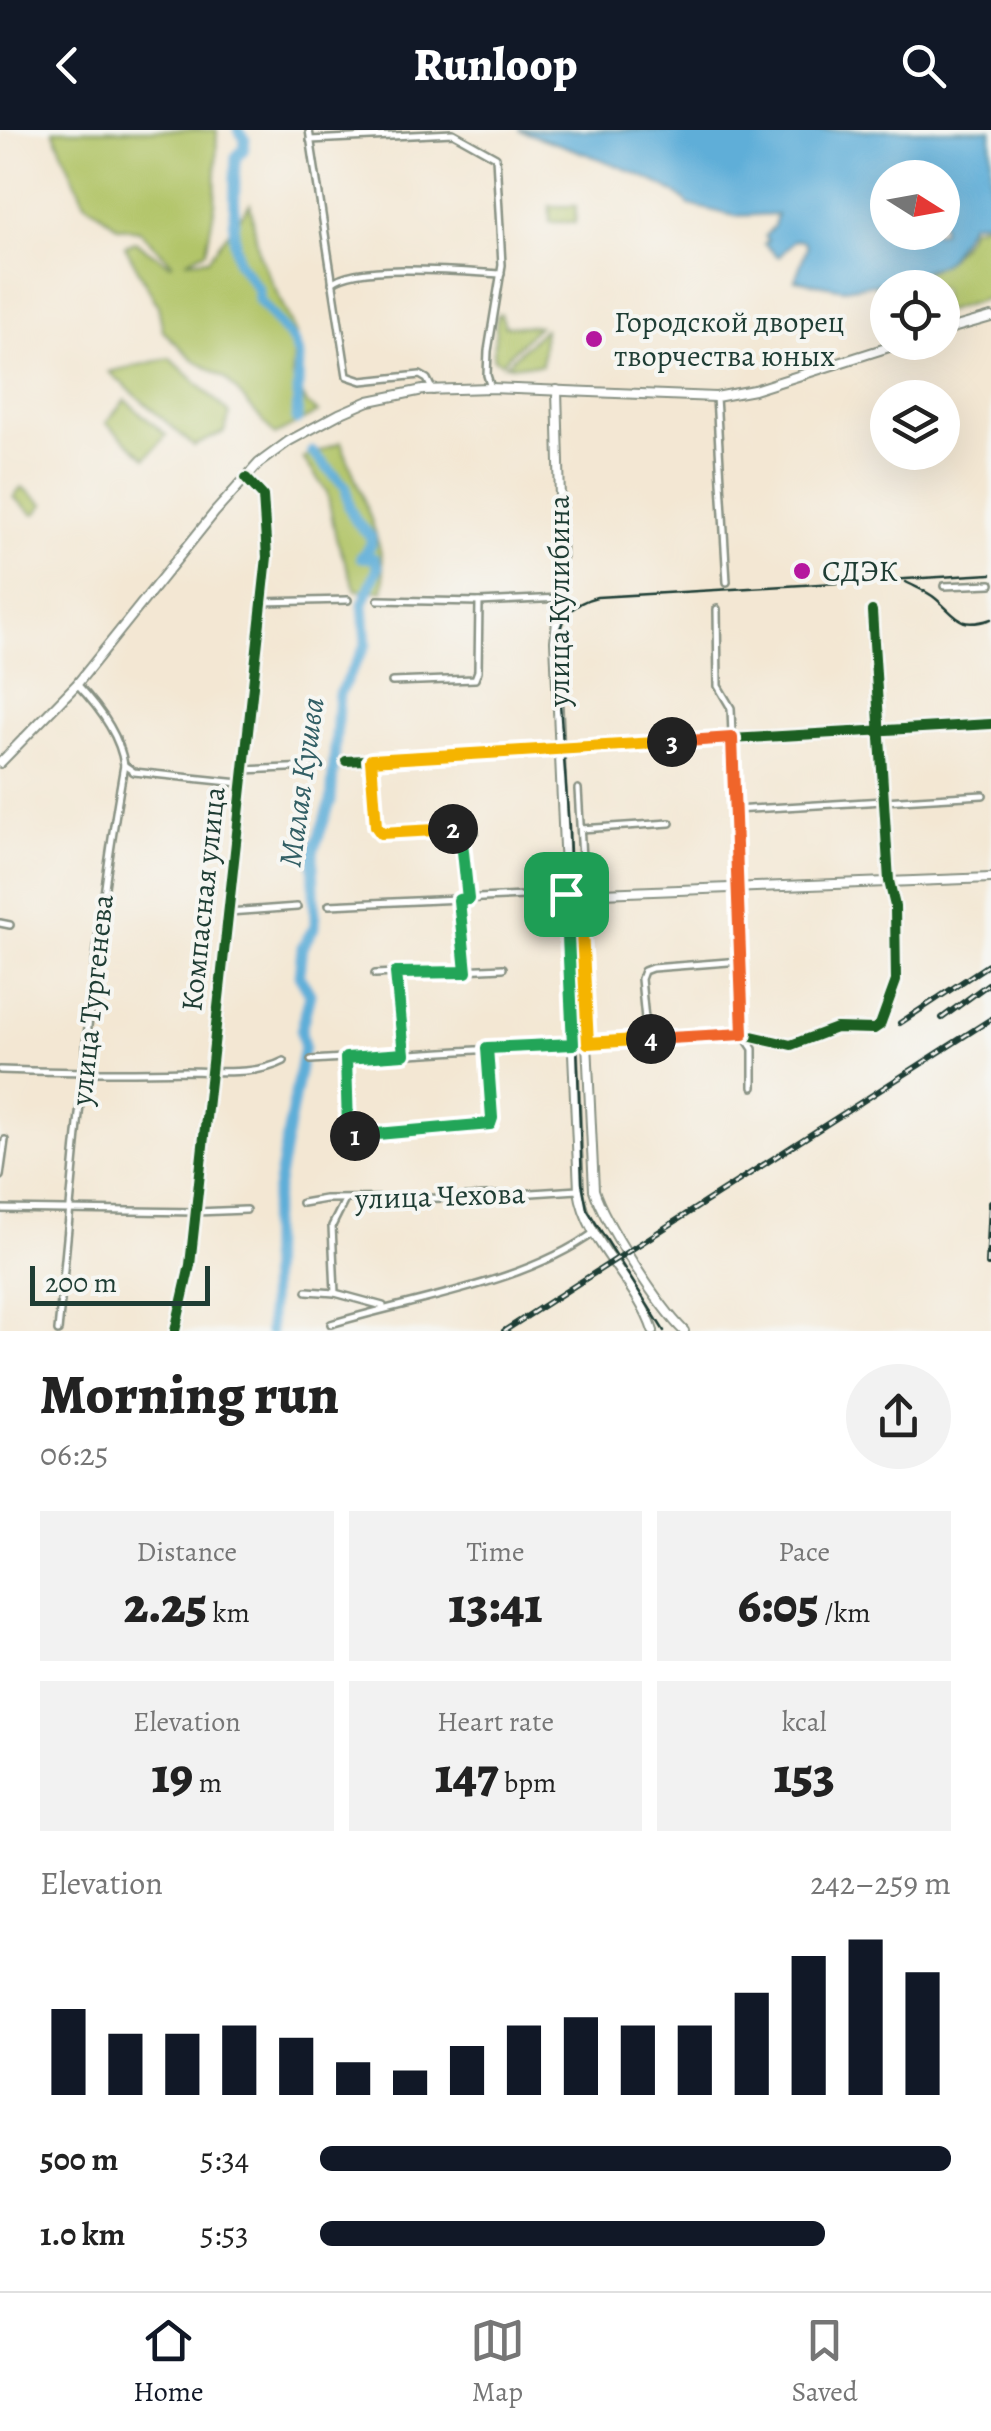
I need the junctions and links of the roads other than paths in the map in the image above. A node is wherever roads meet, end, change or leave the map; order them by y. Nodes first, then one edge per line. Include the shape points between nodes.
1 (309, 130) edge
2 (310, 140) junction
3 (501, 274) junction
4 (332, 283) junction
5 (991, 317) edge
6 (960, 326) edge
7 (870, 353) edge
8 (491, 388) junction
9 (557, 390) junction
10 (433, 391) junction
11 (716, 397) junction
12 (246, 478) junction
13 (727, 582) dead end
14 (991, 584) edge
15 (944, 586) dead end
16 (560, 598) junction
17 (348, 600) dead end
18 (378, 600) dead end
19 (261, 602) junction
20 (479, 602) junction
21 (717, 609) dead end
22 (872, 611) dead end
23 (392, 682) dead end
24 (76, 684) junction
25 (991, 724) edge
26 (879, 731) junction
27 (732, 738) junction
28 (560, 750) junction
29 (371, 760) junction
30 (346, 762) dead end
31 (0, 763) edge
32 (124, 765) junction
33 (310, 767) dead end
34 (242, 770) junction
35 (240, 783) junction
36 (578, 788) dead end
37 (983, 795) dead end
38 (884, 801) junction
39 (734, 810) junction
40 (670, 823) dead end
41 (581, 828) junction
42 (476, 831) dead end
43 (461, 832) junction
44 (991, 878) edge
45 (889, 881) junction
46 (738, 885) junction
47 (582, 893) junction
48 (566, 894) junction
49 (468, 899) junction
50 (459, 900) junction
51 (328, 905) dead end
52 (296, 907) dead end
53 (228, 912) junction
54 (0, 923) edge
55 (10, 925) dead end
56 (741, 961) junction
57 (503, 968) dead end
58 (466, 972) junction
59 (396, 973) junction
60 (375, 974) dead end
61 (743, 1034) junction
62 (647, 1039) junction
63 (588, 1043) junction
64 (573, 1044) junction
65 (487, 1048) junction
66 (404, 1054) junction
67 (346, 1058) junction
68 (311, 1060) dead end
69 (284, 1061) dead end
70 (0, 1070) edge
71 (210, 1071) junction
72 (85, 1074) junction
73 (753, 1087) dead end
74 (5, 1140) dead end
75 (0, 1176) edge
76 (579, 1190) junction
77 (344, 1200) junction
78 (302, 1203) dead end
79 (0, 1209) edge
80 (70, 1209) junction
81 (246, 1210) dead end
82 (196, 1212) junction
83 (595, 1232) junction
84 (307, 1291) dead end
85 (334, 1293) junction
86 (388, 1307) junction
87 (331, 1324) dead end
88 (58, 1331) edge
89 (176, 1331) edge
90 (653, 1331) edge
91 (684, 1331) edge

1 - 2 street
2 - 3 street via 446,133 491,152 498,164
2 - 4 street
3 - 4 street via 347,274
3 - 8 street via 488,351
4 - 10 street via 351,380 420,375
5 - 6 main road
7 - 11 main road
8 - 9 main road
8 - 10 main road
9 - 11 main road
9 - 16 main road, улица Кулибина
10 - 12 main road via 402,392 330,419 276,450
11 - 13 street
12 - 19 street, Компасная улица via 264,504
12 - 24 main road
14 - 15 street
16 - 20 street
16 - 28 main road, улица Кулибина via 554,642
17 - 19 street
18 - 20 street
19 - 34 street, Компасная улица
20 - 23 street via 475,679
21 - 27 street via 718,686 731,706
22 - 26 street
24 - 31 main road
24 - 32 street via 96,704
25 - 26 street
26 - 27 street
26 - 38 street
27 - 28 street
27 - 39 street
28 - 29 street
28 - 48 main road, улица Кулибина
29 - 30 street
29 - 43 street via 381,833
32 - 35 street via 134,772
32 - 72 street, улица Тургенева via 103,888
33 - 34 street
34 - 35 street, Компасная улица
35 - 53 street, Компасная улица
36 - 41 street
37 - 38 street
38 - 39 street
38 - 45 street
39 - 46 street
40 - 41 street
41 - 47 street
42 - 43 street
43 - 49 street
44 - 45 main road
45 - 46 main road
45 - 61 street via 895,990 878,1027 836,1028 790,1045
46 - 47 main road
46 - 56 street
47 - 48 main road
47 - 63 main road
48 - 49 street
48 - 64 main road, улица Кулибина
49 - 50 street
50 - 51 street
50 - 58 street
52 - 53 street
53 - 71 street, Компасная улица
54 - 55 street
56 - 61 street
56 - 62 street via 644,971
57 - 58 street
58 - 59 street
59 - 60 street
59 - 66 street
61 - 62 street
61 - 73 street via 753,1049
62 - 63 street
63 - 91 main road via 594,1190
64 - 65 street
64 - 76 main road, улица Кулибина
65 - 66 street
65 - 67 street via 490,1124 354,1136 348,1128
66 - 67 street
67 - 68 street
69 - 71 street
70 - 72 street
71 - 72 street
71 - 82 street, Компасная улица
72 - 80 street, улица Тургенева
74 - 75 street
76 - 77 street, улица Чехова
76 - 83 main road, улица Кулибина
77 - 78 street, улица Чехова
77 - 85 street via 332,1226
79 - 80 street
80 - 82 street
80 - 88 street, улица Тургенева
81 - 82 street
82 - 89 street, Компасная улица
83 - 86 street via 527,1270
83 - 90 main road, улица Кулибина
84 - 85 street
85 - 86 street
86 - 87 street

